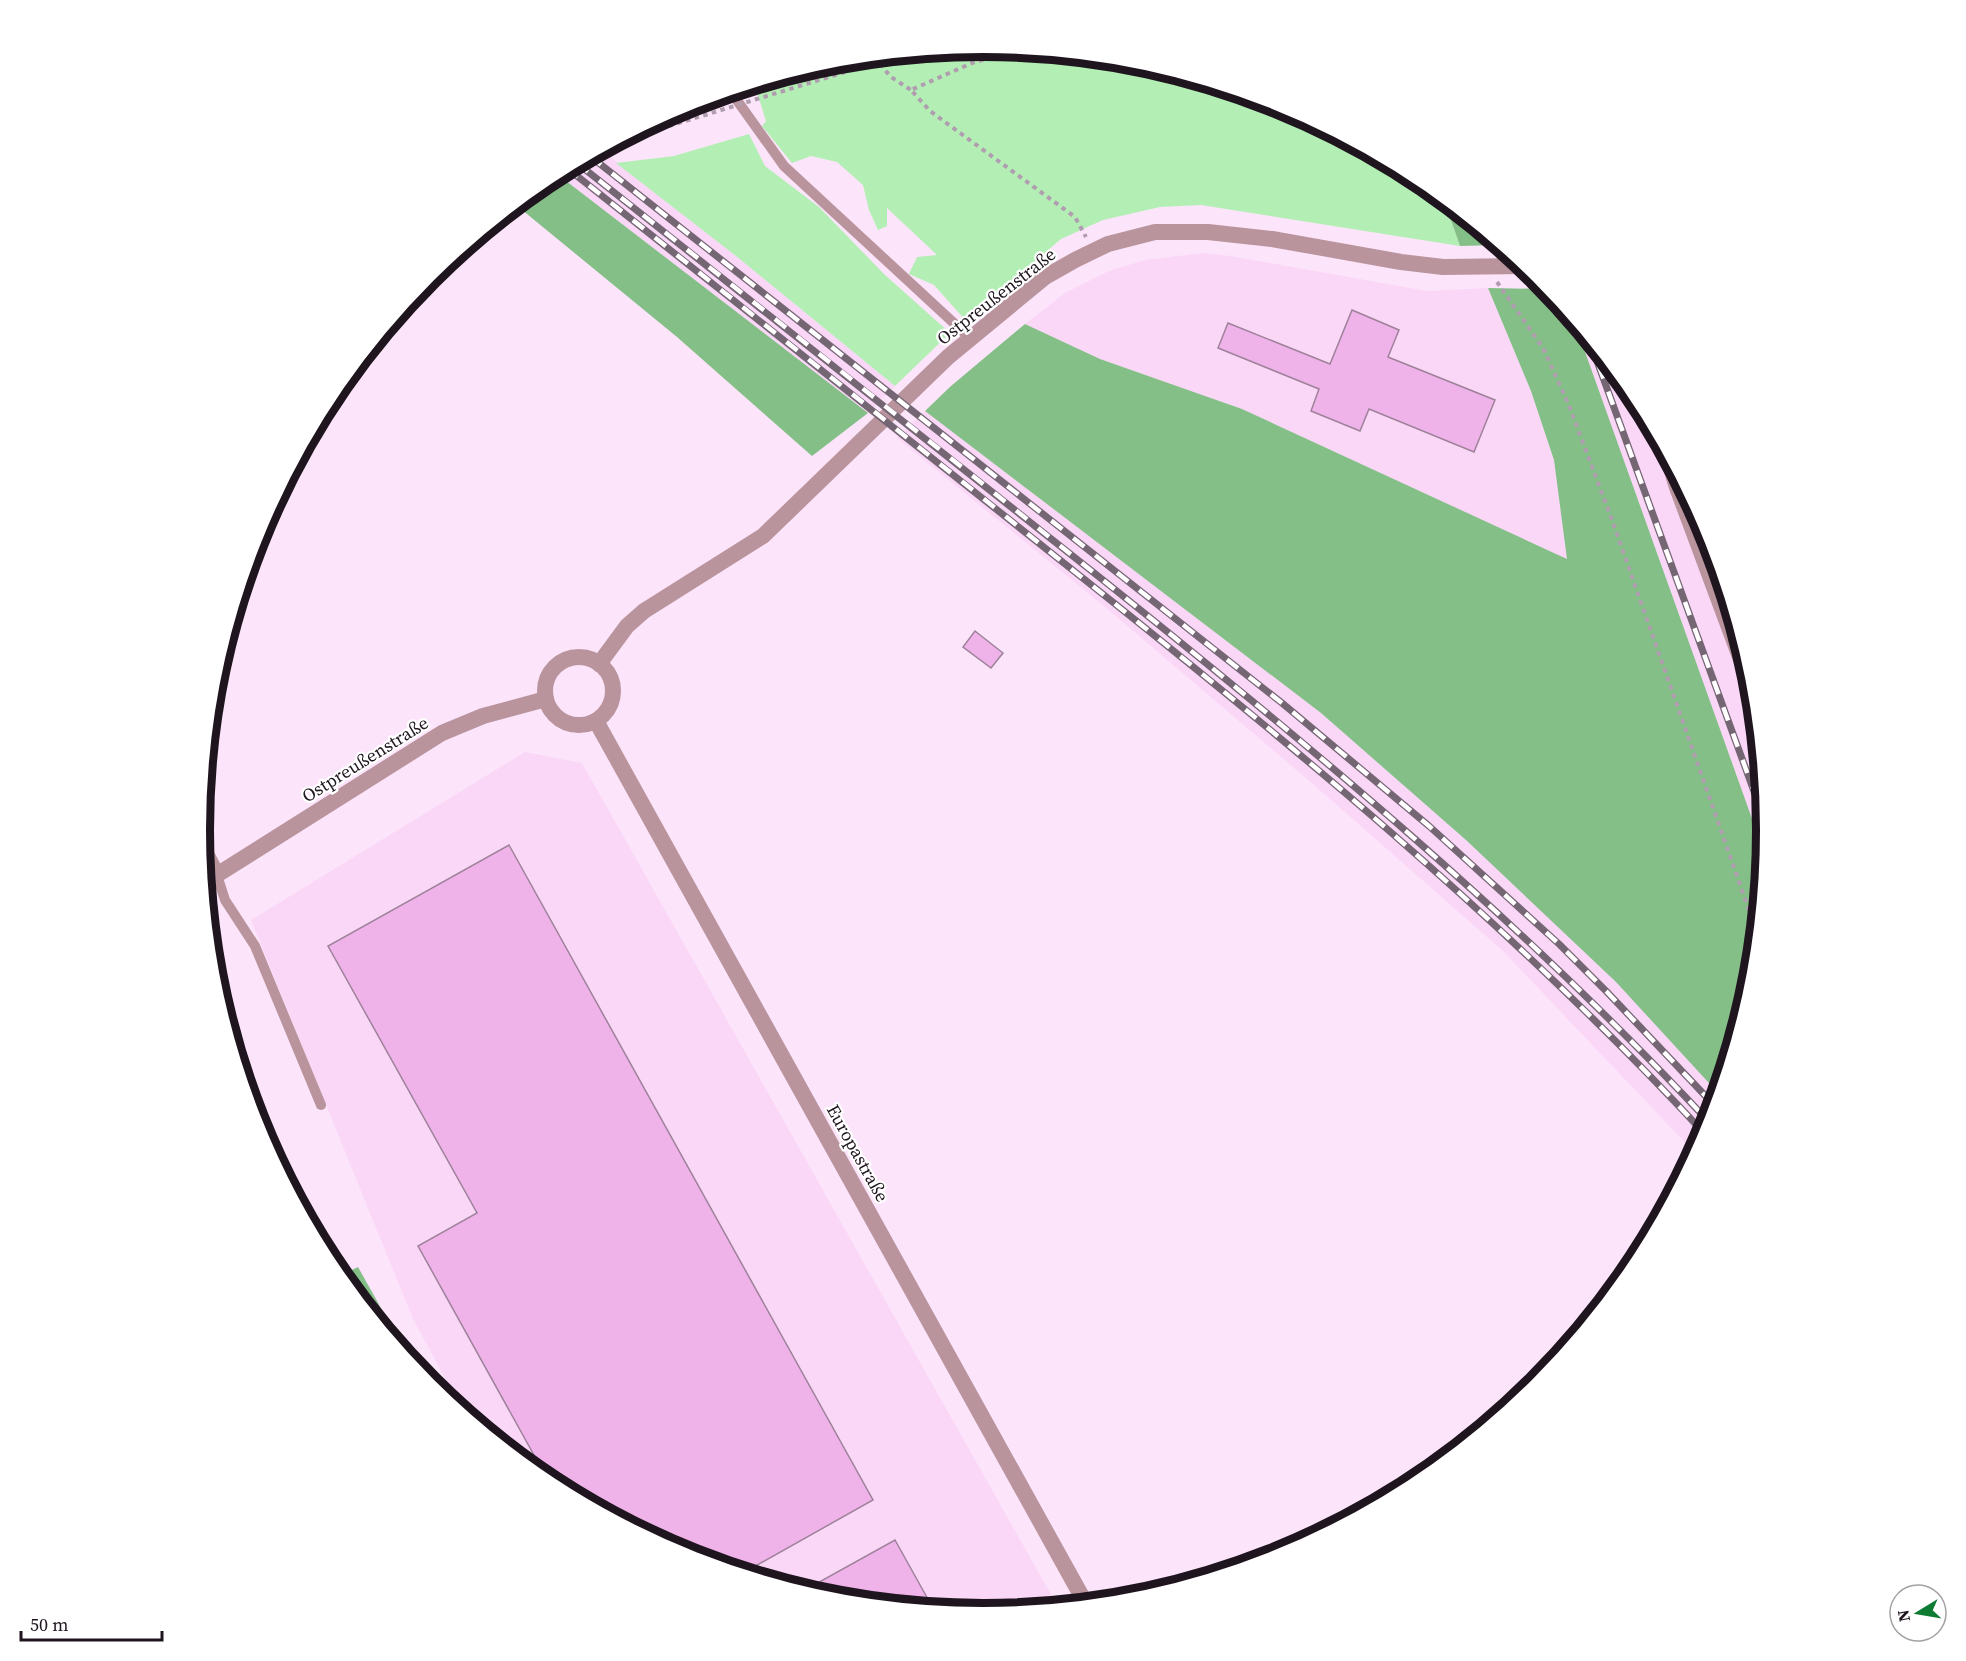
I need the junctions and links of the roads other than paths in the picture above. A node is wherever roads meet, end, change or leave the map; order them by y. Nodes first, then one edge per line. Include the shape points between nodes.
1 (735, 98) edge
2 (1512, 267) edge
3 (970, 338) junction
4 (1670, 476) edge
5 (1736, 655) edge
6 (599, 664) junction
7 (546, 699) junction
8 (596, 721) junction
9 (211, 878) edge
10 (211, 880) edge
11 (321, 1105) dead end
12 (1082, 1597) edge

1 - 3 lane via 784,166
2 - 3 street, Ostpreußenstraße via 1443,267 1272,239 1208,232 1155,232 1108,244 1045,277
3 - 6 street, Ostpreußenstraße via 763,536 645,611 627,626
4 - 5 lane
6 - 7 street via 584,657 563,660 548,675
6 - 8 street via 609,675 613,696 604,715
7 - 8 street via 553,714 569,724
7 - 9 street, Ostpreußenstraße via 483,716 442,733
8 - 12 street, Europastraße
10 - 11 lane via 255,946

